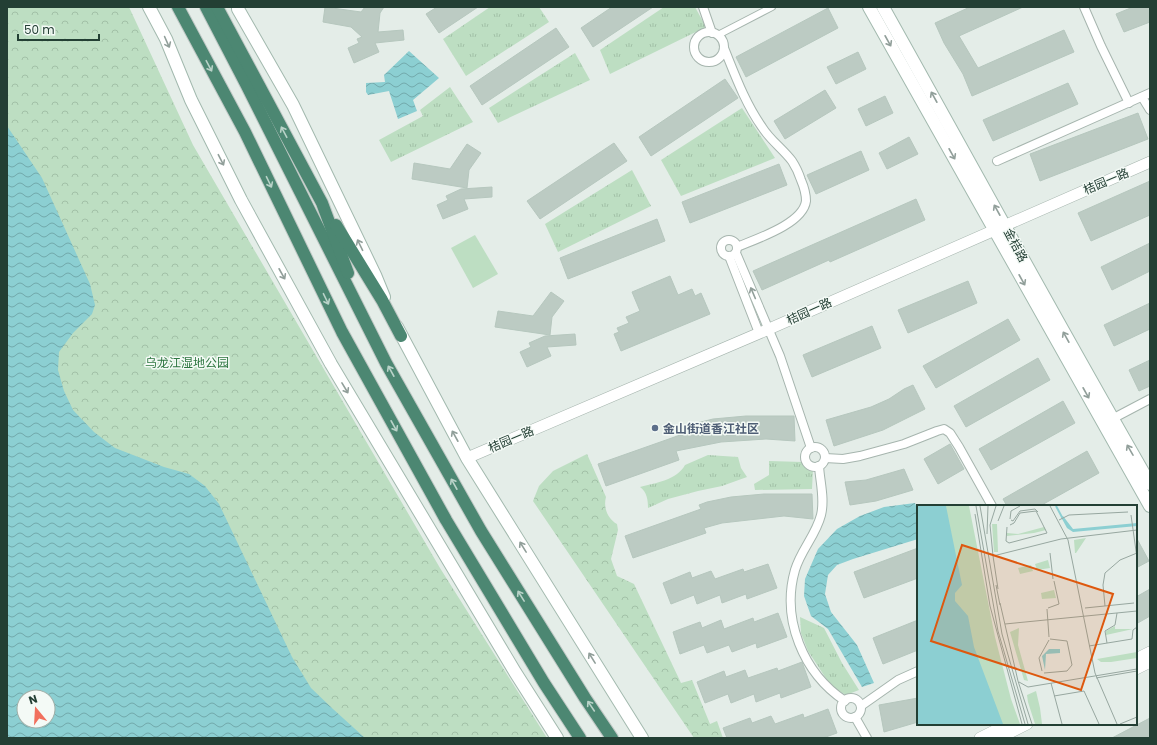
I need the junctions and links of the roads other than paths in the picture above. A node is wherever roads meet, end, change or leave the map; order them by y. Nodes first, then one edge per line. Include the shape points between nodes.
1 (149, 7) edge
2 (178, 7) edge
3 (206, 7) edge
4 (217, 7) edge
5 (703, 7) edge
6 (772, 7) edge
7 (869, 7) edge
8 (883, 7) edge
9 (1084, 7) edge
10 (238, 8) edge
11 (715, 34) junction
12 (724, 48) junction
13 (1148, 95) edge
14 (1129, 103) junction
15 (1150, 110) edge
16 (997, 161) dead end
17 (1150, 162) edge
18 (322, 202) junction
19 (1000, 227) junction
20 (764, 331) junction
21 (371, 334) junction
22 (401, 336) junction
23 (1150, 399) edge
24 (1112, 419) junction
25 (811, 448) junction
26 (467, 458) junction
27 (825, 458) junction
28 (820, 466) junction
29 (1150, 484) edge
30 (991, 505) edge
31 (1150, 506) edge
32 (1150, 652) edge
33 (1137, 658) edge
34 (1150, 662) edge
35 (1137, 668) edge
36 (917, 671) edge
37 (845, 701) junction
38 (861, 706) junction
39 (855, 717) junction
40 (1006, 725) edge
41 (1025, 725) edge
42 (557, 738) edge
43 (580, 738) edge
44 (612, 738) edge
45 (642, 738) edge
46 (867, 738) edge
47 (980, 738) edge
48 (999, 738) edge

1 -> 42 main road via 191,100 241,200 331,364
2 -> 43 highway via 245,132 342,332 446,520
3 - 21 highway
18 -> 4 highway
5 - 11 street
6 - 11 street
7 -> 19 main road
19 -> 8 main road, 金桔路
9 - 14 street
22 -> 10 main road via 375,275 293,106
11 - 12 street via 724,43
11 - 12 street via 704,34 696,40 694,50 699,58 712,62 721,57
12 - 20 street via 753,114 793,163 804,188 806,202 793,220 734,252
13 - 14 street
13 - 15 street
14 - 16 street
17 - 19 street, 桔园一路
18 - 21 highway
18 - 22 highway
19 - 20 street, 桔园一路
24 -> 19 main road, 金桔路
19 -> 31 main road
20 - 25 street via 801,416
20 - 26 street, 桔园一路
44 -> 21 highway via 481,531
26 -> 22 main road
23 - 24 street
29 -> 24 main road, 金桔路
25 - 27 street via 824,451
25 - 28 street via 806,455 806,461 810,466
45 -> 26 main road
27 - 28 street
27 - 30 street via 843,459 860,456 904,444 937,430 944,430 950,433 958,444
28 - 37 street via 821,514 817,529 799,558 795,570 791,592 792,617 799,645 807,660 825,685
32 - 33 street
34 - 35 street
36 - 38 street via 898,680
37 - 38 street via 853,698
37 - 39 street via 843,713 848,717
38 - 39 street
39 - 46 street
40 - 47 street
41 - 48 street

